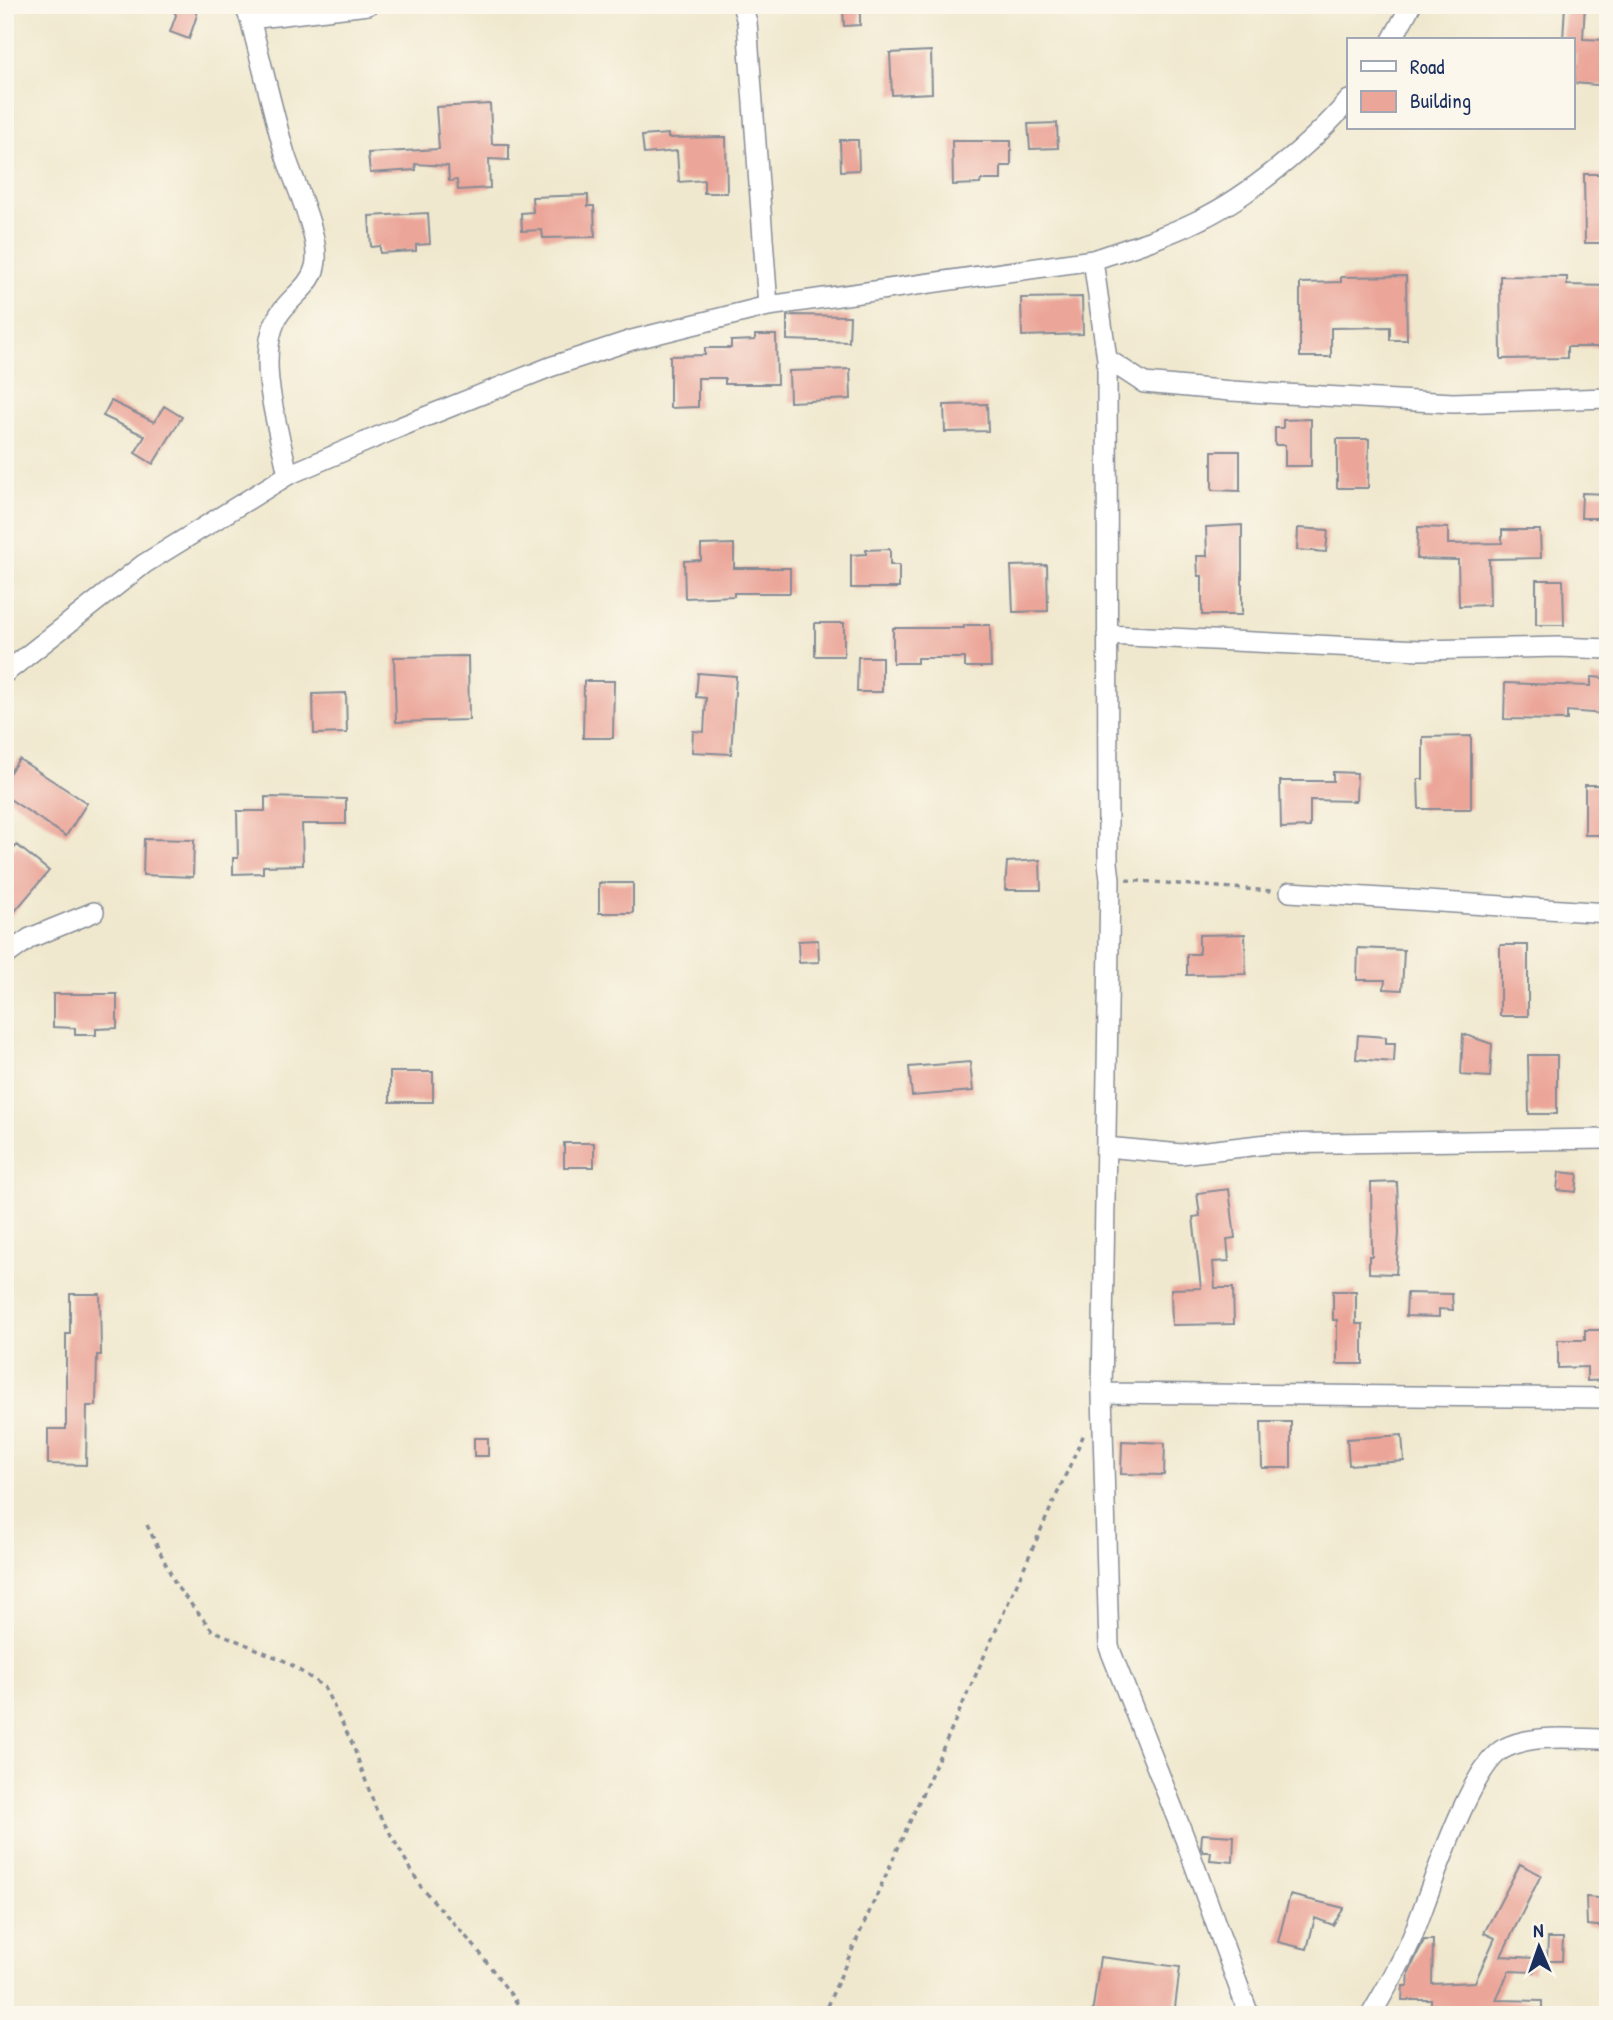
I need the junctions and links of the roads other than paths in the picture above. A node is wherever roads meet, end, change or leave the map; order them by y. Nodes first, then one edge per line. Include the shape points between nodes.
1 (368, 5) edge
2 (743, 5) edge
3 (1411, 5) edge
4 (247, 12) edge
5 (1393, 38) edge
6 (1347, 102) edge
7 (1093, 260) junction
8 (768, 306) junction
9 (1107, 359) junction
10 (1608, 398) edge
11 (288, 475) junction
12 (1107, 635) junction
13 (1608, 649) edge
14 (5, 673) edge
15 (1290, 892) road end
16 (94, 912) dead end
17 (1608, 913) edge
18 (5, 956) edge
19 (1608, 1139) edge
20 (1106, 1147) junction
21 (1102, 1393) junction
22 (1608, 1398) edge
23 (1608, 1739) edge
24 (1249, 2015) edge
25 (1371, 2015) edge

1 - 4 street
2 - 8 street
3 - 5 street
4 - 11 street via 285,155 315,241 315,266 306,285 279,315 269,337 269,384
6 - 7 street via 1263,180 1200,220
7 - 8 street
7 - 9 street
8 - 11 street via 632,340 550,368
9 - 10 street via 1144,383 1231,391 1453,403
9 - 12 street
11 - 14 street via 144,564
12 - 13 street via 1420,650
12 - 20 street
15 - 17 street
16 - 18 street via 30,938
19 - 20 street via 1268,1144 1181,1154
20 - 21 street
21 - 22 street
21 - 24 street via 1109,1647
23 - 25 street via 1550,1739 1499,1751 1460,1812 1410,1942

